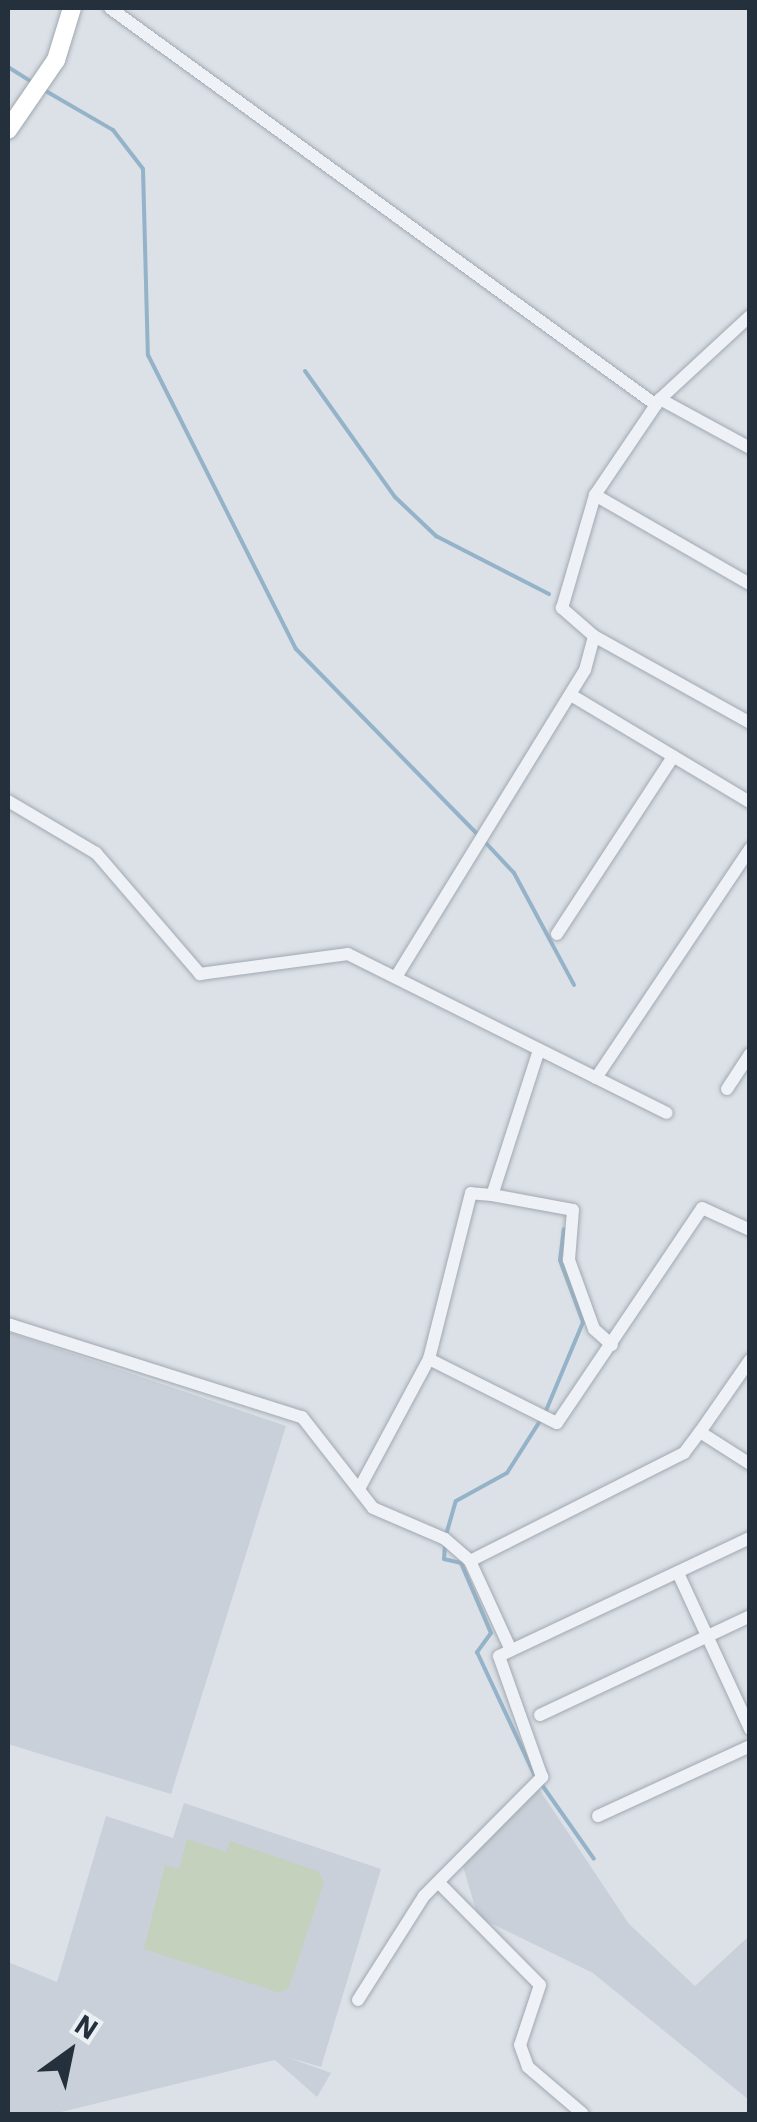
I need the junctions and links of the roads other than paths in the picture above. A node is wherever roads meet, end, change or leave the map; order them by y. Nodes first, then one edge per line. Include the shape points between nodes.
1 (72, 8) edge
2 (110, 8) edge
3 (8, 130) edge
4 (750, 316) edge
5 (658, 402) junction
6 (750, 448) edge
7 (595, 495) junction
8 (750, 584) edge
9 (594, 636) junction
10 (571, 695) junction
11 (750, 722) edge
12 (673, 757) junction
13 (8, 801) edge
14 (750, 802) edge
15 (750, 848) edge
16 (557, 934) dead end
17 (396, 977) junction
18 (538, 1052) junction
19 (750, 1054) edge
20 (596, 1078) junction
21 (727, 1089) dead end
22 (667, 1112) dead end
23 (492, 1194) junction
24 (750, 1230) edge
25 (8, 1324) edge
26 (612, 1346) junction
27 (428, 1359) junction
28 (750, 1360) edge
29 (700, 1432) junction
30 (750, 1464) edge
31 (359, 1489) junction
32 (750, 1538) edge
33 (470, 1561) junction
34 (678, 1572) junction
35 (750, 1616) edge
36 (707, 1637) junction
37 (511, 1650) junction
38 (540, 1716) dead end
39 (750, 1729) edge
40 (750, 1746) edge
41 (598, 1816) dead end
42 (442, 1886) junction
43 (358, 2000) dead end
44 (583, 2114) edge

1 - 3 main road via 40,85
2 - 5 street
4 - 5 street
5 - 6 street
5 - 7 street
7 - 8 street
7 - 9 street via 562,608
9 - 10 street
9 - 11 street
10 - 12 street
10 - 17 street
12 - 14 street
12 - 16 street
13 - 17 street via 96,853 200,974 327,950
15 - 20 street
17 - 18 street
18 - 20 street
18 - 23 street
19 - 21 street
20 - 22 street
23 - 26 street via 573,1210 568,1260 594,1329
23 - 27 street via 471,1194
24 - 26 street via 707,1204
25 - 31 street via 302,1418
26 - 27 street via 557,1422
27 - 31 street
28 - 29 street
29 - 30 street
29 - 33 street via 684,1453
31 - 33 street via 373,1508 445,1538
32 - 34 street
33 - 37 street
34 - 36 street
34 - 37 street
35 - 36 street
36 - 38 street
36 - 39 street
37 - 42 street via 497,1665 542,1778
40 - 41 street
42 - 43 street via 407,1918
42 - 44 street via 540,1985 520,2045 528,2066

